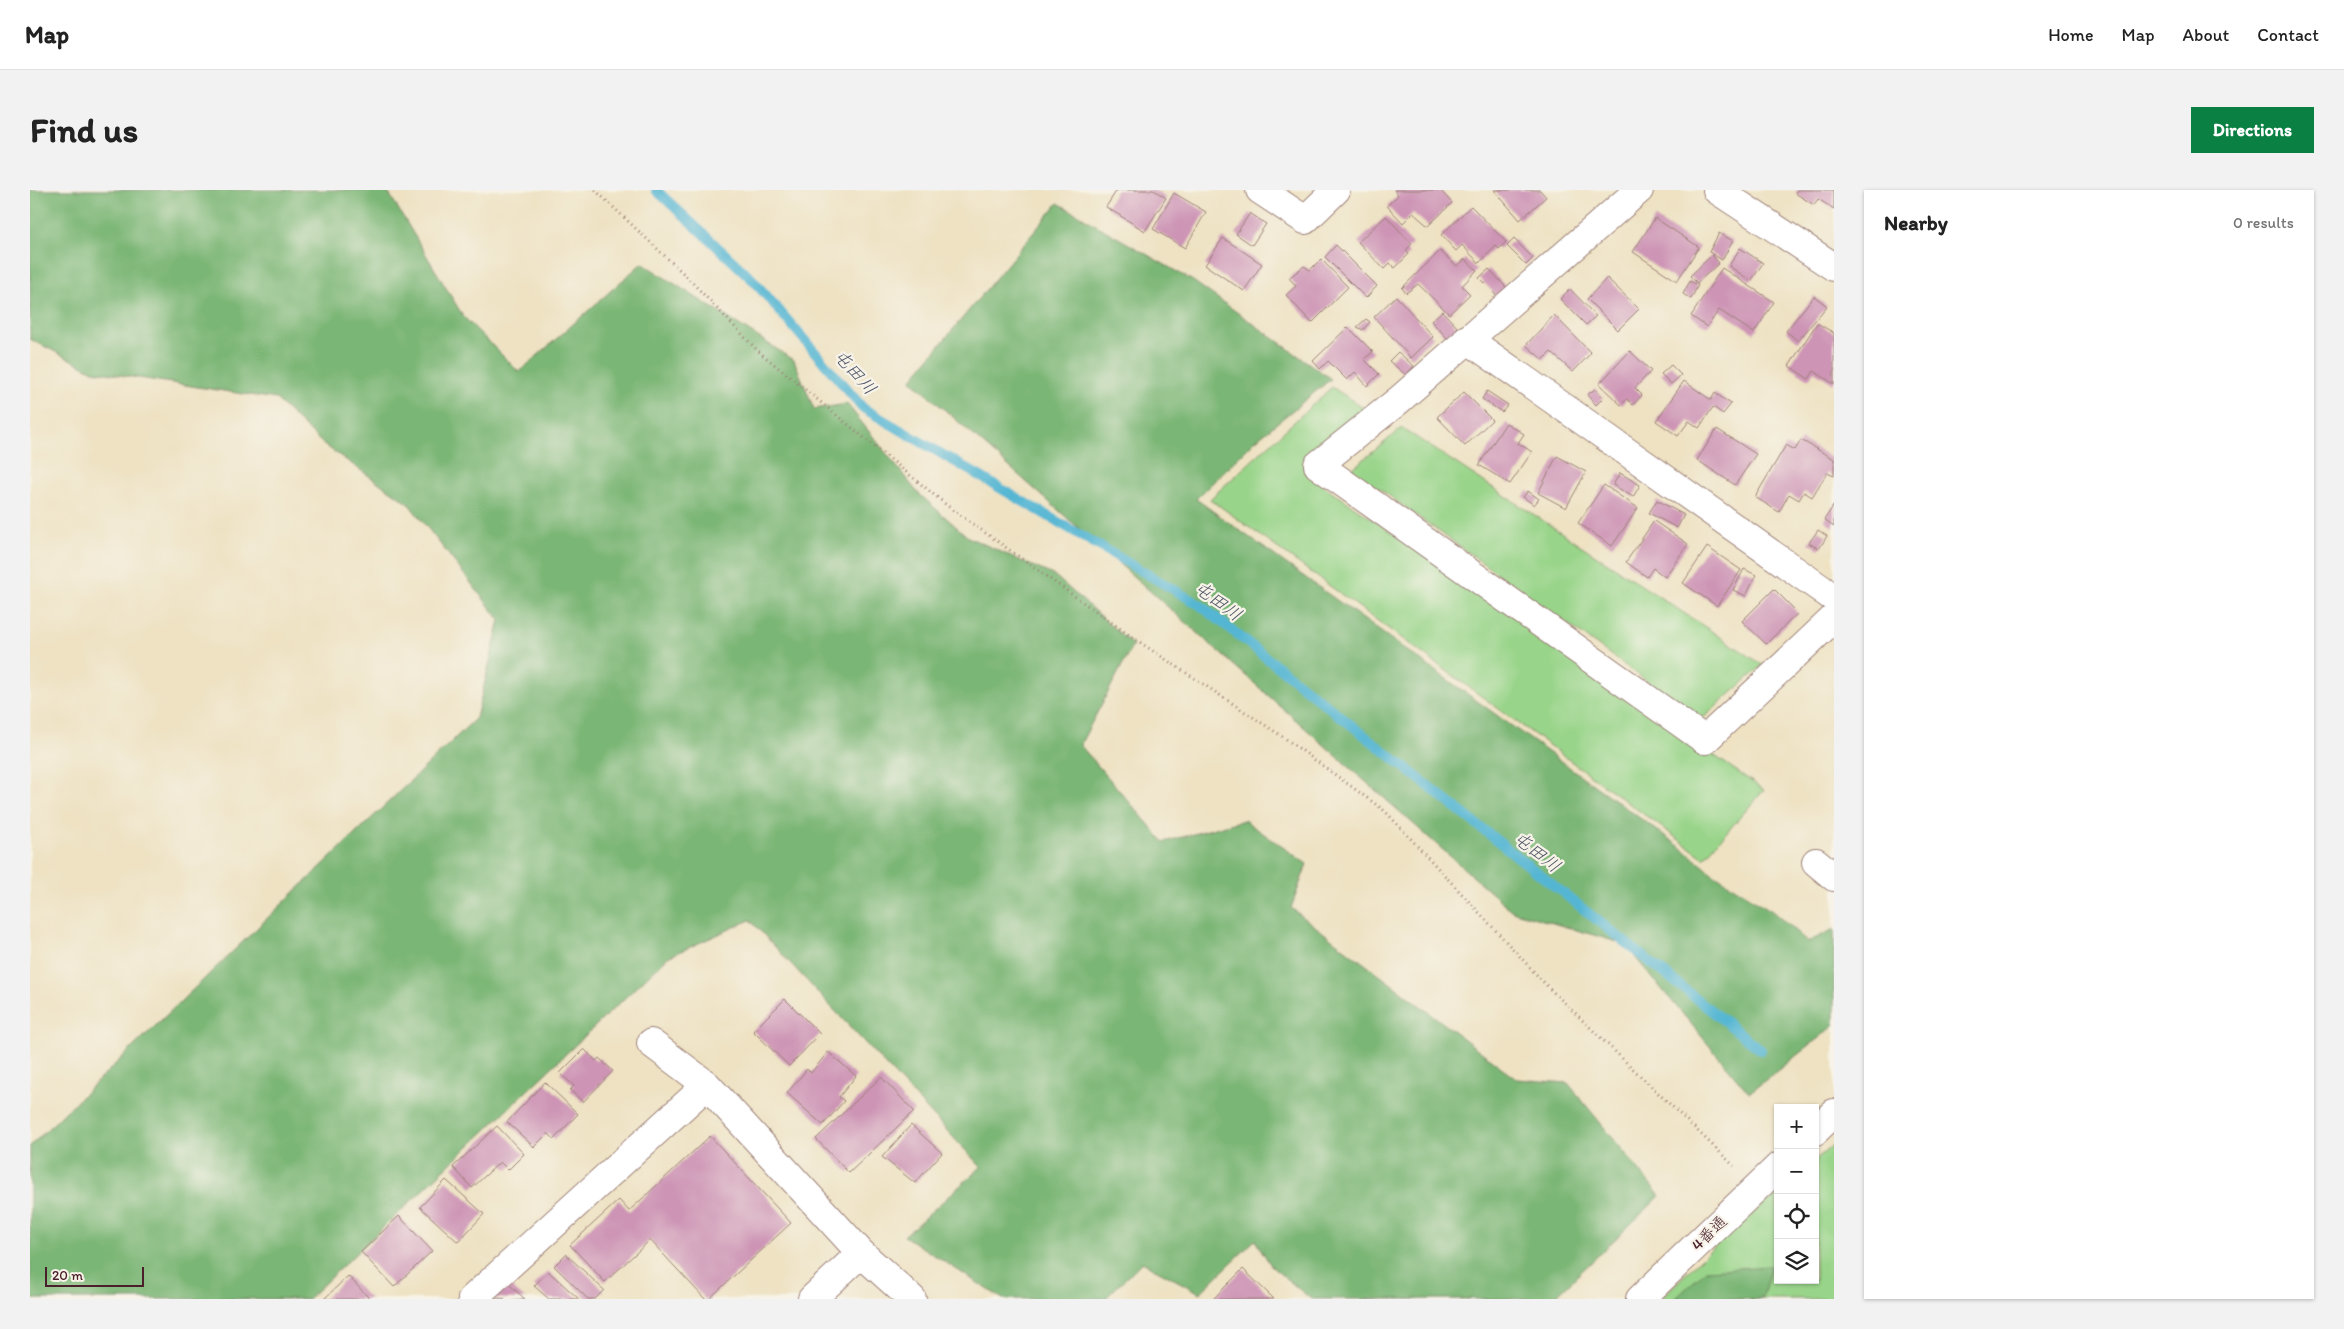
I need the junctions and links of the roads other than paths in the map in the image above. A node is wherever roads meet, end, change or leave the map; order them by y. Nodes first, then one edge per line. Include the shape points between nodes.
1 (1260, 190) edge
2 (1336, 190) edge
3 (1639, 190) edge
4 (1717, 190) edge
5 (1834, 267) edge
6 (1467, 338) junction
7 (1834, 598) edge
8 (1834, 618) edge
9 (651, 1043) dead end
10 (707, 1084) junction
11 (1834, 1113) edge
12 (1819, 1127) edge
13 (1774, 1170) edge
14 (861, 1253) junction
15 (472, 1299) edge
16 (812, 1299) edge
17 (912, 1299) edge
18 (1640, 1299) edge

1 - 2 street via 1305,220
3 - 6 street
4 - 5 street
6 - 7 street
6 - 8 street via 1399,400 1318,465 1705,740
9 - 10 street
10 - 14 street
10 - 15 street
11 - 12 street
13 - 18 street, 4番通
14 - 16 street
14 - 17 street

